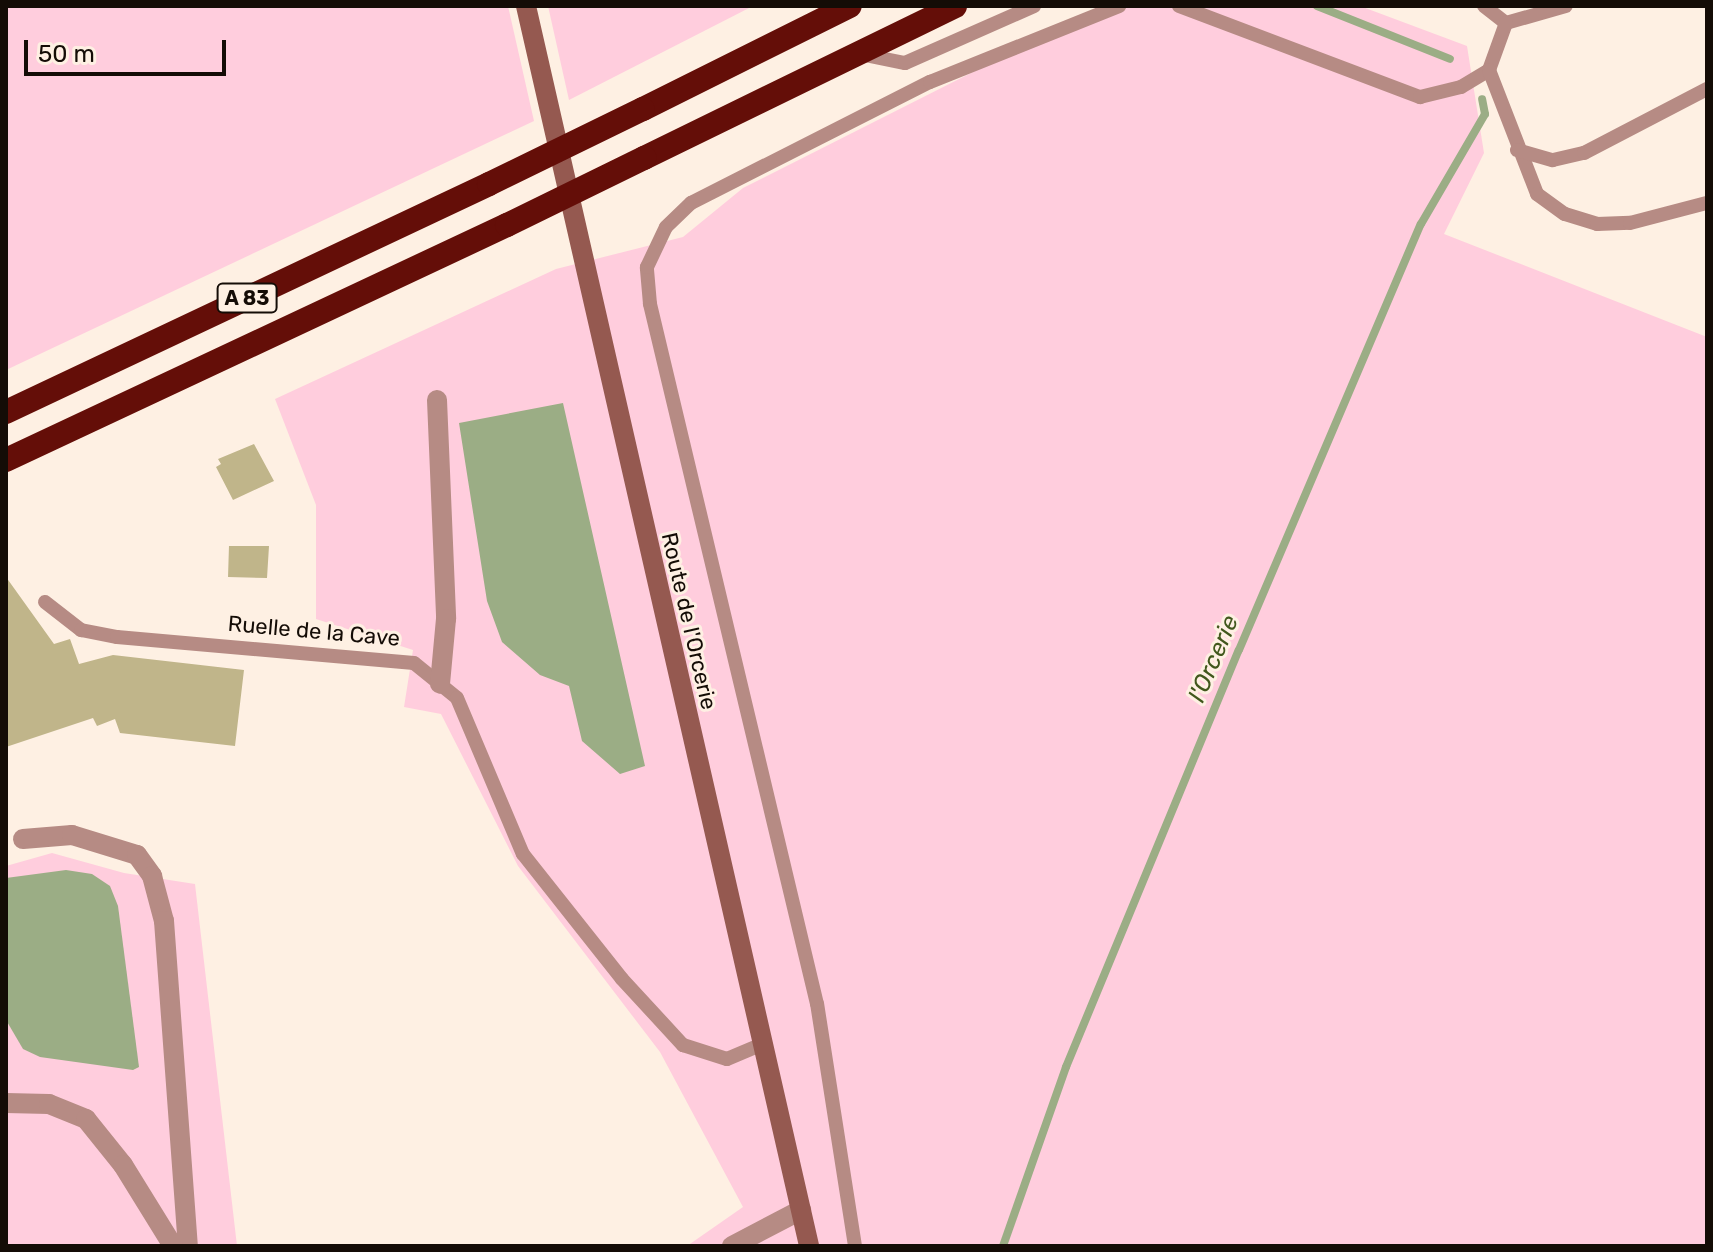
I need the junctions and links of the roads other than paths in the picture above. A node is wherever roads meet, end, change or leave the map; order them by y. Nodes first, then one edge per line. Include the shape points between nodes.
1 (526, 6) edge
2 (850, 6) edge
3 (955, 6) edge
4 (1034, 6) edge
5 (1119, 6) edge
6 (1179, 6) edge
7 (1484, 6) edge
8 (1566, 6) edge
9 (1506, 23) junction
10 (860, 54) junction
11 (1489, 70) junction
12 (1707, 89) edge
13 (1517, 150) junction
14 (1707, 203) edge
15 (437, 400) dead end
16 (6, 412) edge
17 (6, 460) edge
18 (45, 602) dead end
19 (440, 684) junction
20 (23, 839) dead end
21 (762, 1044) junction
22 (6, 1103) edge
23 (801, 1210) junction
24 (173, 1246) edge
25 (188, 1246) edge
26 (732, 1246) edge
27 (809, 1246) edge
28 (855, 1246) edge

1 - 21 street, Route de l'Orcerie
2 - 16 highway, A 83, bridge
3 - 10 highway, A 83
4 - 10 lane via 905,63
5 - 28 lane via 930,82 691,203 666,227 647,267 650,304 817,1004
6 - 11 lane via 1420,97 1461,87
7 - 9 lane
8 - 9 lane
9 - 11 lane
10 - 17 highway, A 83, bridge
11 - 13 lane
12 - 13 lane via 1584,153 1553,160
13 - 14 lane via 1537,194 1565,214 1597,224 1630,223
15 - 19 street via 446,619
18 - 19 lane, Ruelle de la Cave via 81,630 414,663
19 - 21 lane, Ruelle de la Cave via 457,698 523,854 622,979 683,1045 727,1059
20 - 25 street via 72,835 137,855 152,876 164,921
21 - 23 street, Route de l'Orcerie
22 - 24 street via 49,1104 86,1119 123,1165
23 - 26 street
23 - 27 street, Route de l'Orcerie

